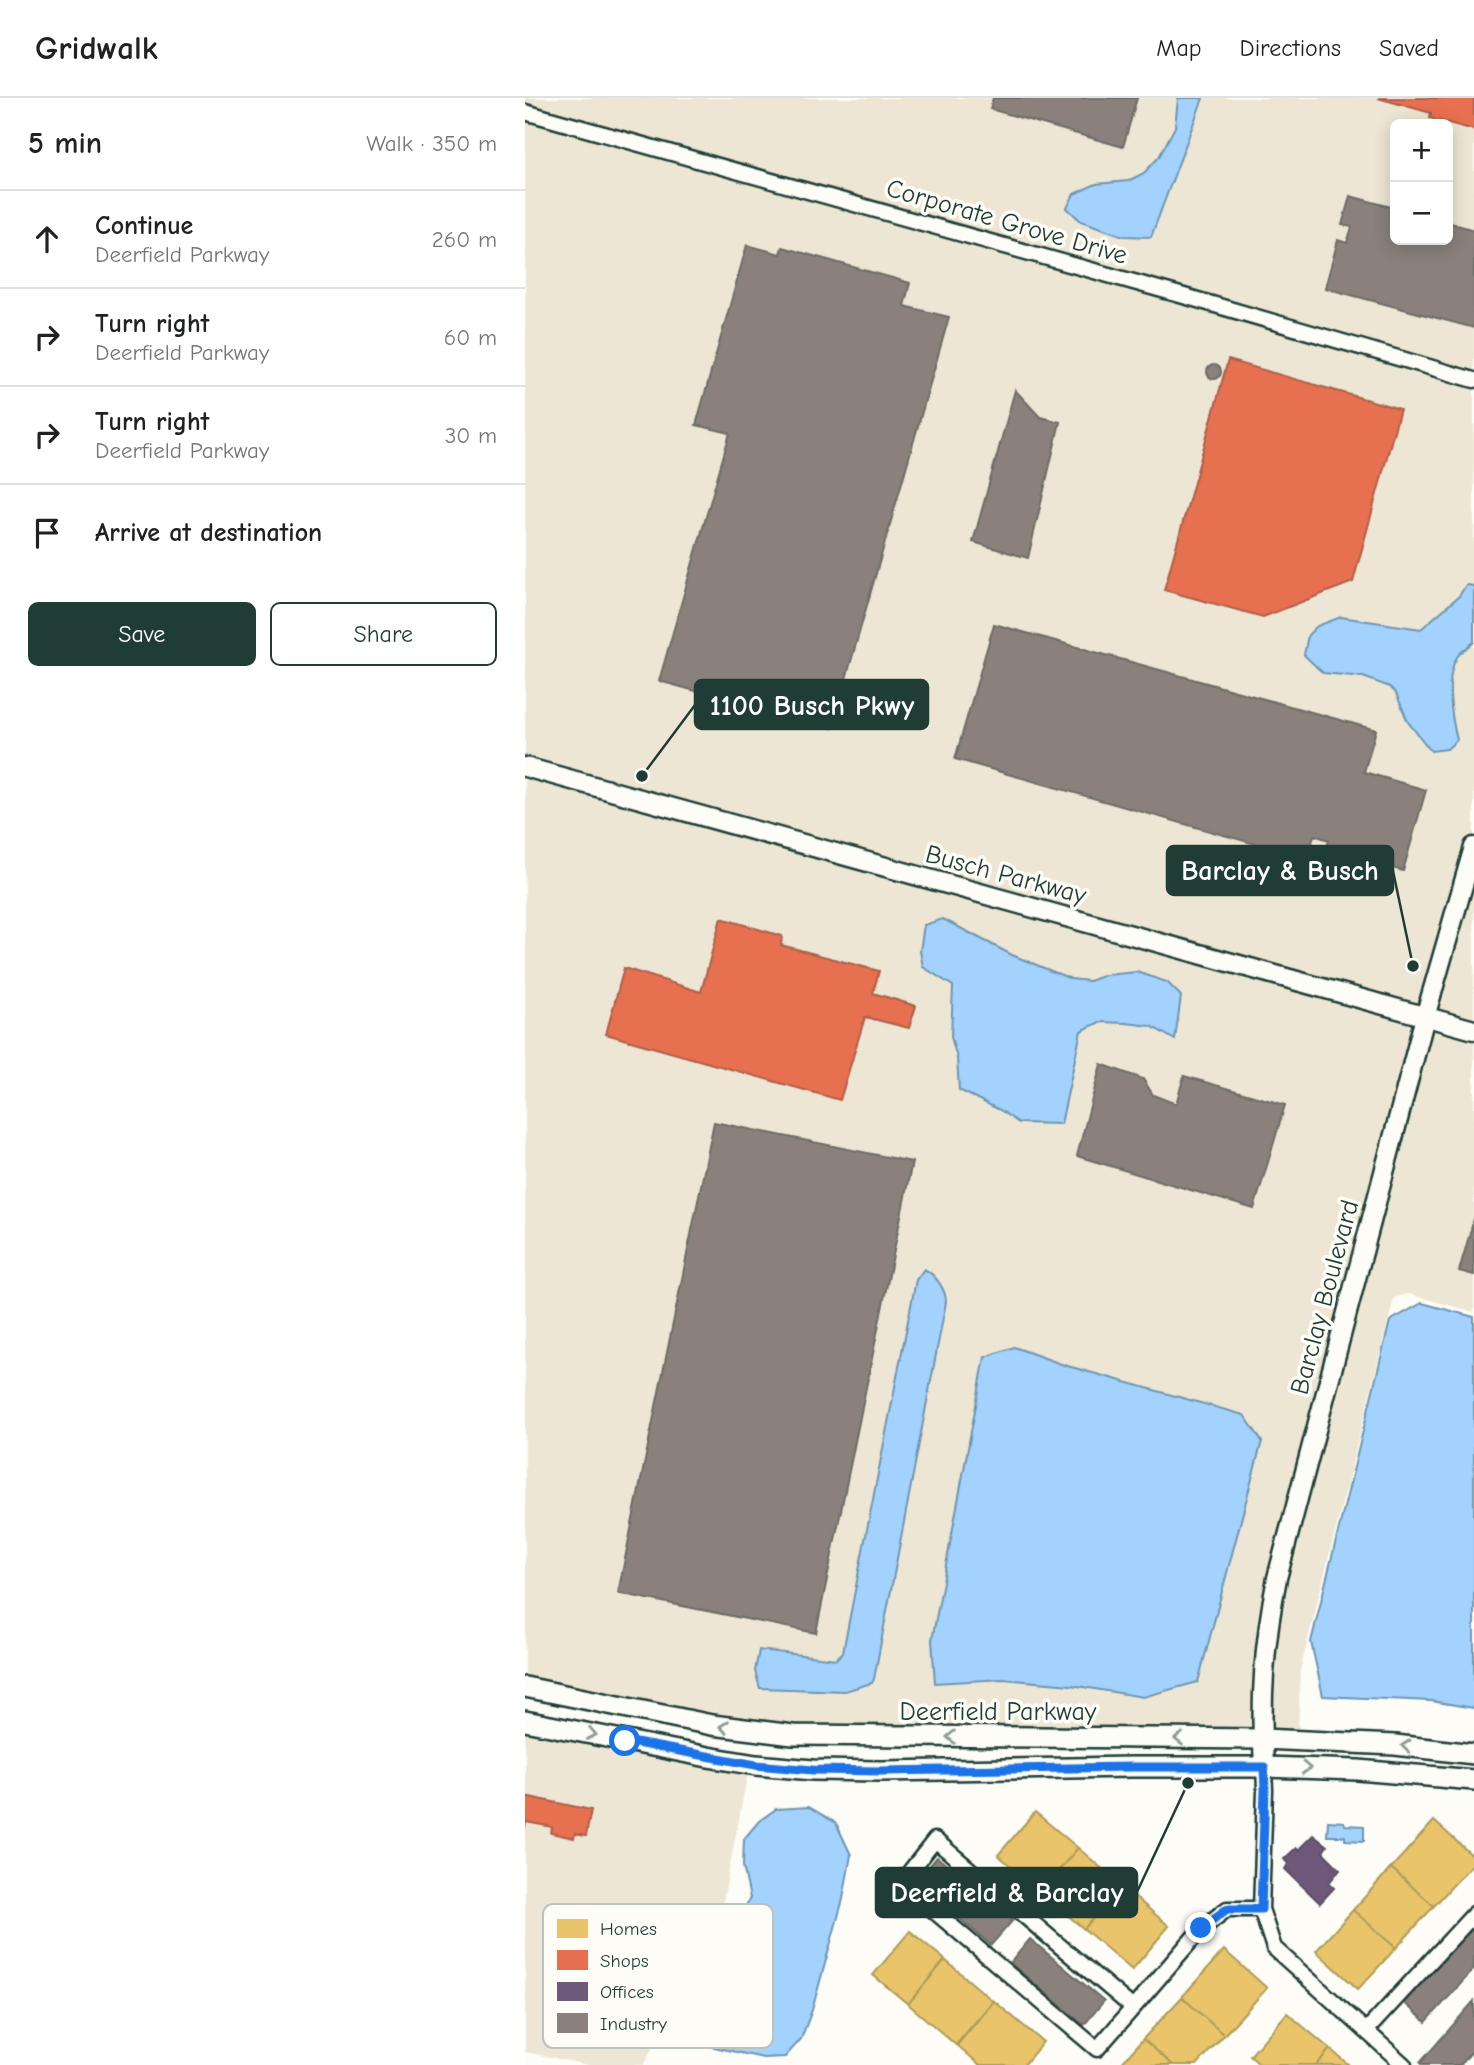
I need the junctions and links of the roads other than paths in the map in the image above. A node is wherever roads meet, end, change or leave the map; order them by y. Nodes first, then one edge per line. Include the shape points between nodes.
1 (525, 112) edge
2 (1474, 380) edge
3 (525, 767) edge
4 (1474, 847) edge
5 (1425, 1017) junction
6 (1474, 1030) edge
7 (525, 1687) edge
8 (525, 1721) edge
9 (1262, 1739) junction
10 (1474, 1754) edge
11 (1264, 1767) junction
12 (1474, 1780) edge
13 (1261, 1909) junction
14 (1474, 1913) edge
15 (1133, 2008) junction
16 (1366, 2031) junction
17 (1404, 2065) edge

1 - 2 street, Corporate Grove Drive
3 - 5 street, Busch Parkway
4 - 5 street, Barclay Boulevard
5 - 6 street, Busch Parkway
5 - 9 street, Barclay Boulevard via 1277,1577 1262,1679
9 -> 7 main road, Deerfield Parkway via 793,1735 712,1725
8 -> 11 main road via 708,1757 813,1770
10 -> 9 main road, Deerfield Parkway
9 - 11 street, Barclay Boulevard
11 -> 12 main road
11 - 13 street
13 - 15 street via 1227,1909 1201,1928
13 - 16 street via 1274,1948
14 - 16 street
15 - 15 street via 1097,2049 901,1883 935,1840
16 - 17 street

